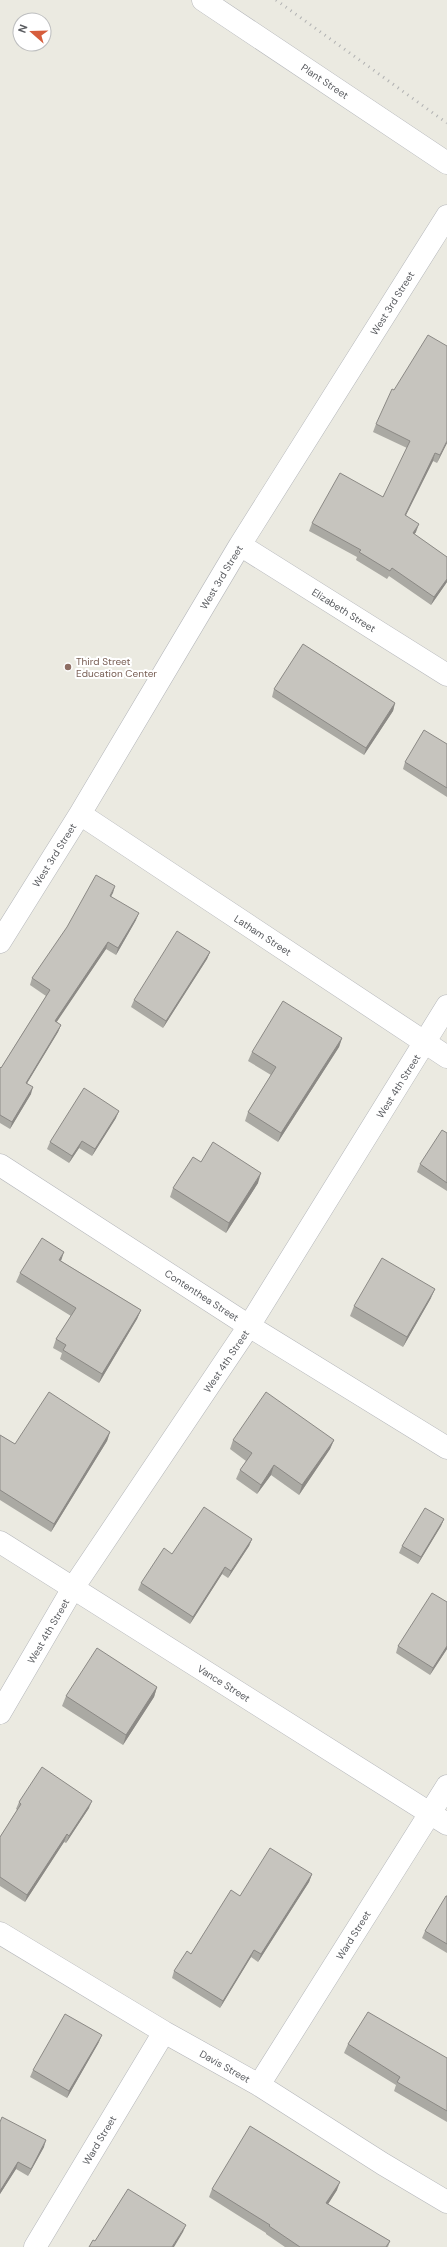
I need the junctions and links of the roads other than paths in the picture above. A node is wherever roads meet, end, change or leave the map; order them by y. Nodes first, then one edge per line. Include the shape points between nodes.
1 (203, 0) edge
2 (447, 163) edge
3 (447, 216) edge
4 (240, 545) junction
5 (447, 675) edge
6 (80, 814) junction
7 (0, 942) edge
8 (447, 1006) edge
9 (425, 1042) junction
10 (447, 1057) edge
11 (0, 1165) edge
12 (249, 1326) junction
13 (447, 1448) edge
14 (0, 1542) edge
15 (73, 1588) junction
16 (0, 1713) edge
17 (447, 1786) edge
18 (439, 1818) edge
19 (0, 1933) edge
20 (164, 2032) junction
21 (259, 2085) junction
22 (447, 2202) edge
23 (35, 2247) edge

1 - 2 street, Plant Street
3 - 4 street, West 3rd Street
4 - 5 street, Elizabeth Street
4 - 6 street, West 3rd Street
6 - 7 street, West 3rd Street
6 - 9 street, Latham Street
8 - 9 street, West 4th Street
9 - 10 street, Latham Street
9 - 12 street, West 4th Street
11 - 12 street, Contenthea Street
12 - 13 street, Contenthea Street
12 - 15 street, West 4th Street
14 - 15 street, Vance Street
15 - 16 street, West 4th Street
15 - 18 street, Vance Street
17 - 18 street, Ward Street
18 - 21 street, Ward Street
19 - 20 street, Davis Street
20 - 21 street, Davis Street
20 - 23 street, Ward Street
21 - 22 street, Davis Street

